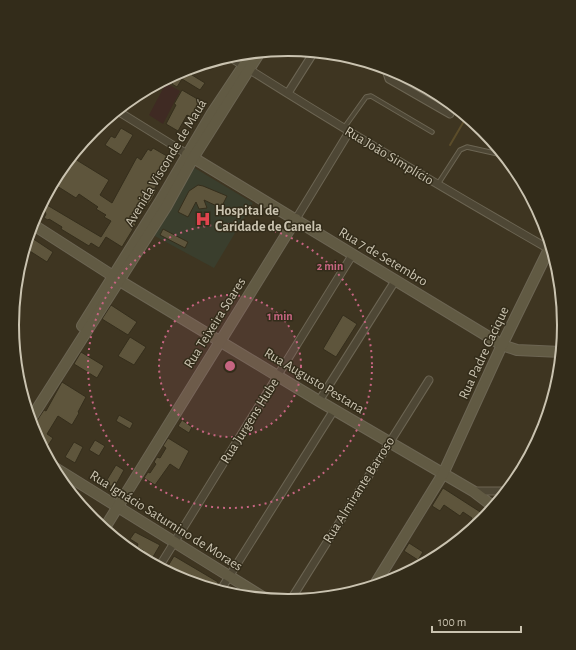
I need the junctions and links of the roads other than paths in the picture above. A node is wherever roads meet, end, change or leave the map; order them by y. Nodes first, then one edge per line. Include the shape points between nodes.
1 (311, 57) edge
2 (255, 58) edge
3 (250, 59) edge
4 (236, 61) edge
5 (246, 68) junction
6 (388, 75) edge
7 (288, 94) junction
8 (122, 114) edge
9 (450, 114) dead end
10 (349, 132) junction
11 (432, 132) dead end
12 (494, 152) edge
13 (190, 156) junction
14 (438, 185) junction
15 (296, 219) junction
16 (37, 227) edge
17 (545, 244) edge
18 (547, 253) edge
19 (352, 254) junction
20 (117, 278) junction
21 (396, 281) junction
22 (220, 341) junction
23 (502, 345) junction
24 (555, 352) edge
25 (278, 376) junction
26 (428, 380) dead end
27 (319, 401) junction
28 (33, 410) edge
29 (334, 410) junction
30 (390, 442) junction
31 (63, 473) edge
32 (443, 474) junction
33 (473, 491) junction
34 (499, 491) edge
35 (489, 503) edge
36 (118, 507) junction
37 (107, 524) edge
38 (174, 542) junction
39 (162, 562) edge
40 (229, 576) junction
41 (379, 578) edge
42 (223, 586) edge
43 (255, 592) edge
44 (295, 594) edge

1 - 7 street
2 - 5 main road
3 - 5 main road
4 - 5 street, Rua João Simplício
5 - 7 street, Rua João Simplício
5 - 13 main road, Avenida Visconde de Mauá
6 - 9 street via 389,79
7 - 10 street, Rua João Simplício
8 - 13 street, Rua 7 de Setembro
10 - 11 lane via 346,125 366,97 371,96
10 - 14 street, Rua João Simplício
10 - 15 street, Rua Teixeira Soares
12 - 14 lane via 463,148
13 - 15 main road, Rua 7 de Setembro
13 - 20 main road, Avenida Visconde de Mauá
14 - 17 street, Rua João Simplício
15 - 19 main road, Rua 7 de Setembro
15 - 22 main road, Rua Teixeira Soares
16 - 20 main road, Rua Augusto Pestana
18 - 23 main road, Rua Padre Cacique
19 - 21 main road, Rua 7 de Setembro
19 - 25 street, Rua Jurgens Hube
20 - 22 main road, Rua Augusto Pestana
20 - 28 main road, Avenida Visconde de Mauá
21 - 23 main road, Rua 7 de Setembro
21 - 27 street
22 - 25 main road, Rua Augusto Pestana
22 - 36 main road, Rua Teixeira Soares
23 - 24 main road, Rua 7 de Setembro via 517,350
23 - 32 main road, Rua Padre Cacique
25 - 27 main road, Rua Augusto Pestana
25 - 38 street, Rua Jurgens Hube
26 - 30 street, Rua Almirante Barroso
27 - 29 main road, Rua Augusto Pestana
29 - 30 main road, Rua Augusto Pestana
29 - 40 street
30 - 32 main road, Rua Augusto Pestana
30 - 44 street, Rua Almirante Barroso
31 - 36 main road, Rua Ignácio Saturnino de Moraes
32 - 33 main road, Rua Augusto Pestana
32 - 41 main road, Rua Padre Cacique
33 - 34 street
33 - 35 main road, Rua Augusto Pestana
36 - 37 main road, Rua Teixeira Soares
36 - 38 main road, Rua Ignácio Saturnino de Moraes
38 - 39 street, Rua Jurgens Hube
38 - 40 main road, Rua Ignácio Saturnino de Moraes
40 - 42 street
40 - 43 main road, Rua Ignácio Saturnino de Moraes

